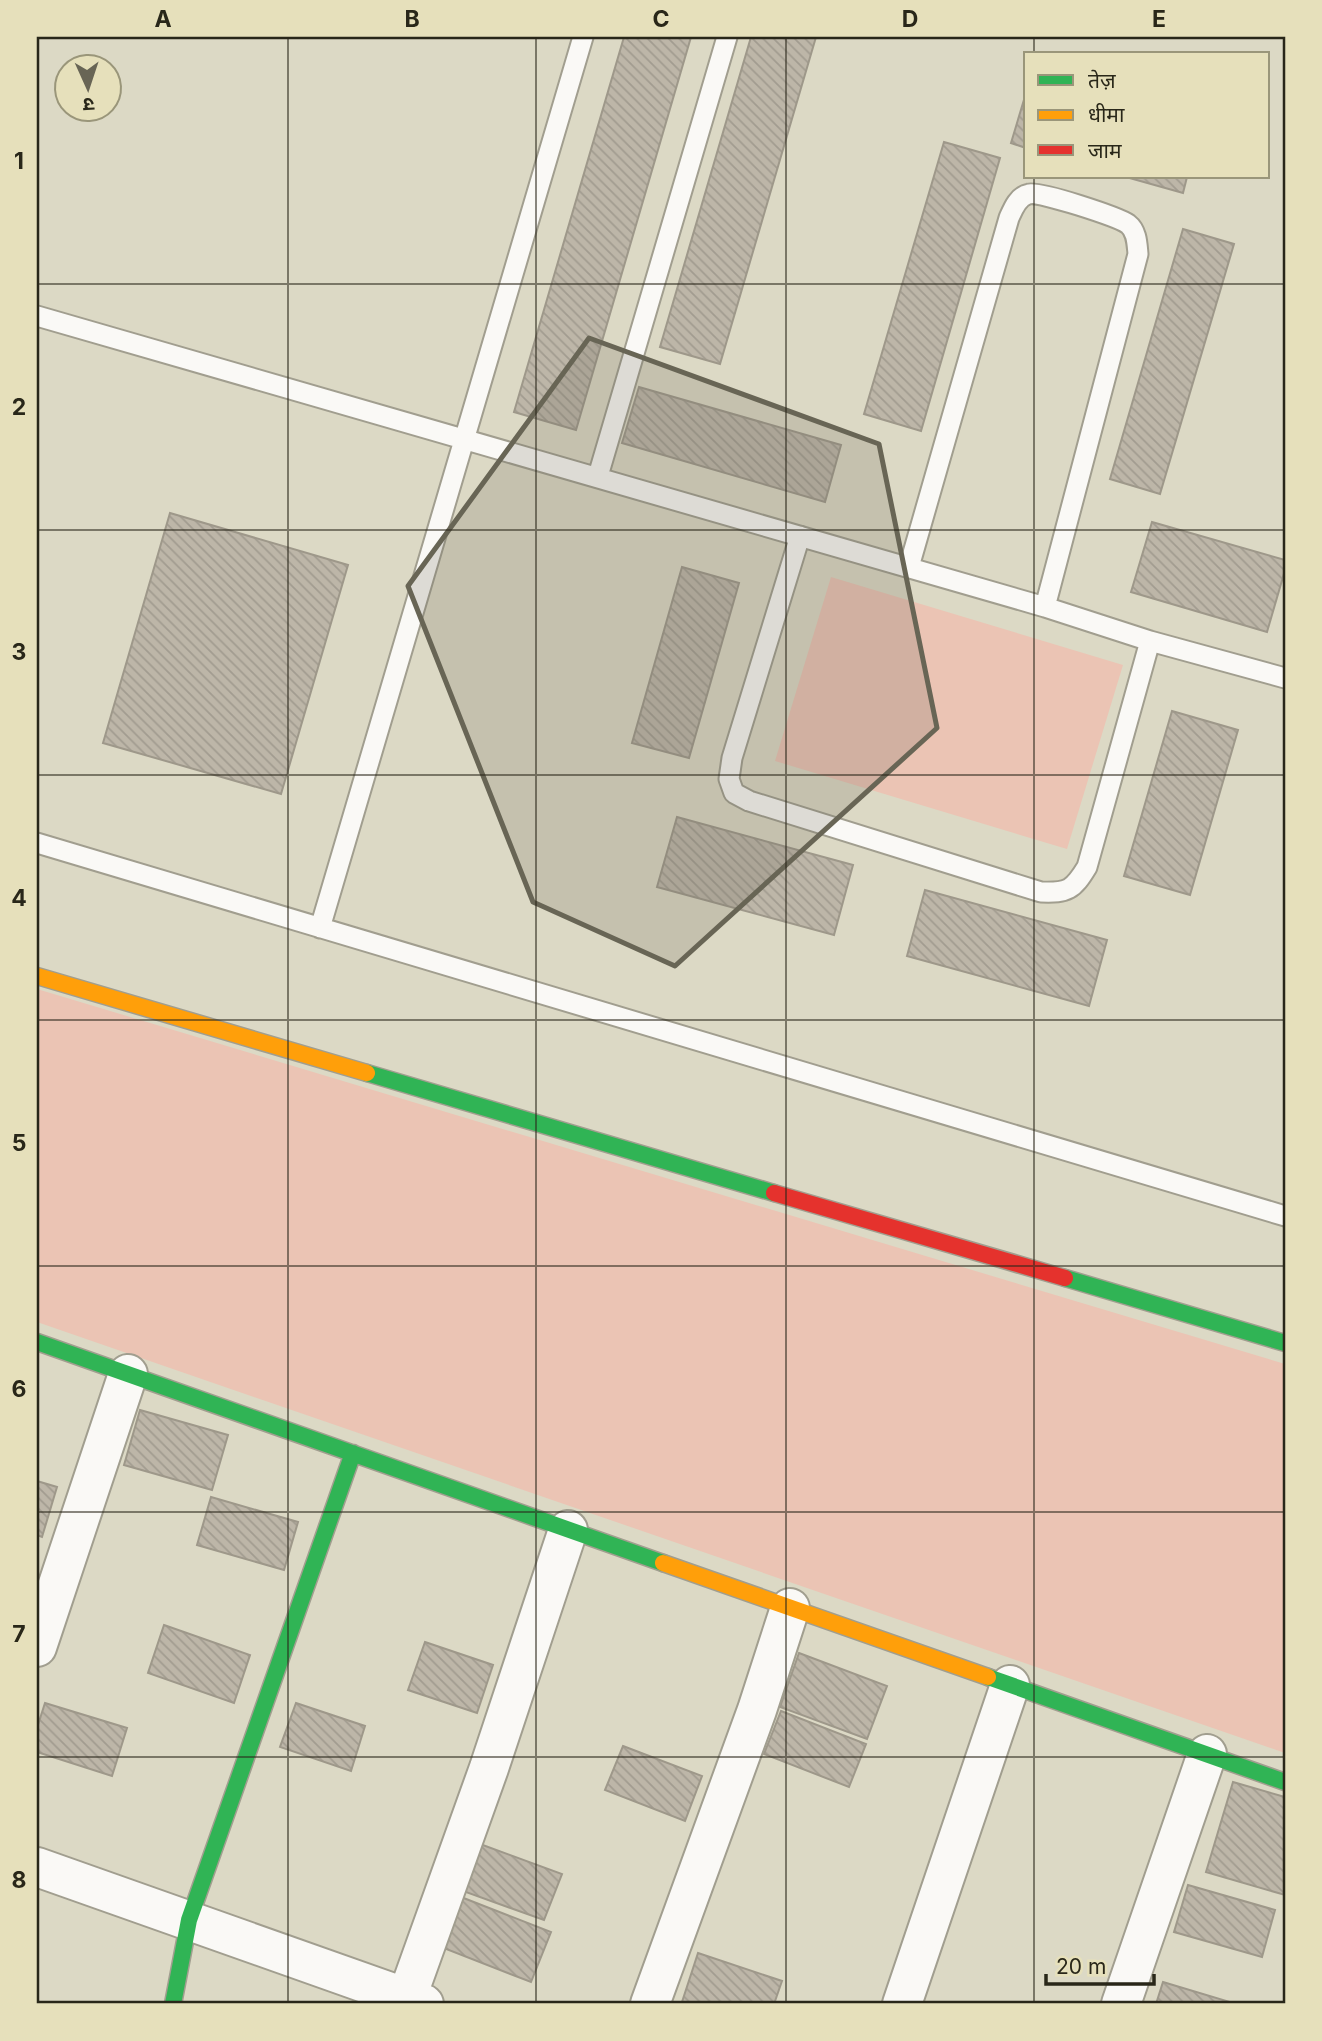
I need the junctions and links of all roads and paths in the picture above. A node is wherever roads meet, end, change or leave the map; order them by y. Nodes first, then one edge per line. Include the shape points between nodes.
1 (583, 37) edge
2 (727, 37) edge
3 (37, 316) edge
4 (464, 438) junction
5 (598, 477) junction
6 (800, 536) junction
7 (909, 567) junction
8 (1045, 607) junction
9 (1150, 641) junction
10 (1285, 678) edge
11 (37, 843) edge
12 (320, 928) junction
13 (37, 976) edge
14 (1285, 1216) edge
15 (37, 1342) edge
16 (1285, 1343) edge
17 (128, 1374) junction
18 (353, 1453) junction
19 (568, 1530) junction
20 (790, 1608) junction
21 (37, 1647) edge
22 (1010, 1685) junction
23 (1207, 1754) junction
24 (1285, 1782) edge
25 (37, 1867) edge
26 (189, 1920) junction
27 (416, 2001) edge
28 (173, 2004) edge
29 (650, 2004) edge
30 (902, 2004) edge
31 (1121, 2004) edge

1 - 4 lane
2 - 5 lane
3 - 4 lane
4 - 5 lane
4 - 12 lane
5 - 6 lane
6 - 7 lane
6 - 9 lane via 732,758 729,779 734,793 1041,891 1062,893 1076,885 1087,867
7 - 8 lane
7 - 8 lane via 1009,218 1017,201 1028,194 1048,195 1129,224 1137,237 1138,254
8 - 9 lane
9 - 10 lane
11 - 12 lane
12 - 14 lane
13 - 16 street
15 - 17 street
17 - 18 street
17 - 21 street
18 - 19 street
18 - 26 street
19 - 20 street
19 - 27 street
20 - 22 street
20 - 29 street
22 - 23 street
22 - 30 street
23 - 24 street
23 - 31 street
25 - 26 street
26 - 27 street
26 - 28 street

